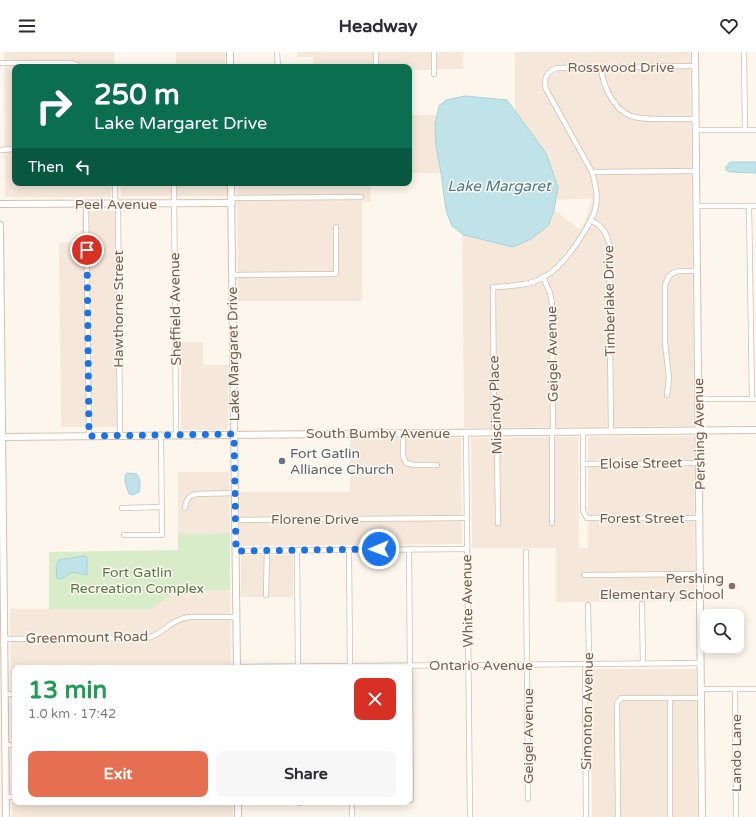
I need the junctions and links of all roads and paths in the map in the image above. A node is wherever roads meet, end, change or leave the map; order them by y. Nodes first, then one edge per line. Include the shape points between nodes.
1 (230, 52) edge
2 (277, 52) edge
3 (376, 52) edge
4 (434, 52) edge
5 (695, 52) edge
6 (744, 52) edge
7 (0, 63) edge
8 (26, 64) edge
9 (60, 64) edge
10 (75, 64) edge
11 (230, 64) edge
12 (278, 64) edge
13 (376, 64) edge
14 (695, 66) junction
15 (601, 67) junction
16 (434, 74) dead end
17 (696, 119) junction
18 (696, 130) junction
19 (745, 130) junction
20 (756, 130) edge
21 (12, 149) edge
22 (0, 150) edge
23 (696, 170) junction
24 (592, 172) junction
25 (115, 186) edge
26 (174, 186) edge
27 (231, 186) edge
28 (361, 197) dead end
29 (232, 200) junction
30 (116, 203) junction
31 (174, 203) junction
32 (0, 204) edge
33 (86, 204) junction
34 (697, 206) junction
35 (749, 206) junction
36 (756, 206) edge
37 (591, 220) junction
38 (0, 225) edge
39 (336, 227) dead end
40 (698, 271) junction
41 (232, 275) junction
42 (543, 277) junction
43 (1, 329) edge
44 (667, 395) dead end
45 (699, 399) junction
46 (754, 399) edge
47 (756, 430) edge
48 (699, 431) junction
49 (496, 432) junction
50 (552, 432) junction
51 (583, 432) junction
52 (611, 432) junction
53 (466, 433) junction
54 (234, 434) junction
55 (403, 434) junction
56 (176, 435) junction
57 (89, 436) junction
58 (120, 436) junction
59 (161, 436) junction
60 (1, 437) edge
61 (700, 463) junction
62 (437, 464) dead end
63 (583, 464) junction
64 (235, 494) junction
65 (162, 507) junction
66 (122, 508) dead end
67 (185, 508) dead end
68 (467, 518) junction
69 (700, 518) junction
70 (235, 520) junction
71 (498, 523) dead end
72 (552, 523) dead end
73 (124, 535) dead end
74 (408, 549) junction
75 (467, 549) junction
76 (266, 550) junction
77 (297, 550) junction
78 (349, 550) junction
79 (236, 551) junction
80 (526, 552) dead end
81 (701, 574) junction
82 (584, 575) dead end
83 (266, 595) dead end
84 (642, 604) dead end
85 (588, 605) dead end
86 (236, 617) junction
87 (4, 639) junction
88 (701, 663) junction
89 (587, 664) junction
90 (643, 664) junction
91 (237, 665) edge
92 (298, 665) edge
93 (350, 665) edge
94 (409, 665) edge
95 (468, 665) junction
96 (527, 665) junction
97 (412, 666) edge
98 (701, 689) junction
99 (735, 689) junction
100 (756, 689) edge
101 (5, 694) junction
102 (12, 694) edge
103 (670, 698) junction
104 (701, 698) junction
105 (5, 745) junction
106 (12, 745) edge
107 (6, 797) junction
108 (12, 797) edge
109 (528, 799) dead end
110 (238, 805) edge
111 (352, 805) edge
112 (6, 817) edge
113 (238, 817) edge
114 (352, 817) edge
115 (470, 817) edge
116 (586, 817) edge
117 (618, 817) edge
118 (670, 817) edge
119 (702, 817) edge
120 (736, 817) edge

1 - 11 street
2 - 12 street
3 - 13 street
4 - 16 street
5 - 14 street, Pershing Avenue
6 - 19 street
7 - 8 street
9 - 10 street
14 - 15 street, Rosswood Drive
14 - 17 street, Pershing Avenue
15 - 17 street via 604,83 612,100 620,111 627,115 641,119
15 - 24 street, Rosswood Drive via 556,68 549,72 545,80 546,89
17 - 18 street, Pershing Avenue
18 - 19 street
18 - 23 street, Pershing Avenue
19 - 20 street
21 - 22 street
23 - 24 street
23 - 34 street, Pershing Avenue
24 - 37 street via 597,199
25 - 30 street, Hawthorne Street
26 - 31 street, Sheffield Avenue
27 - 29 street, Lake Margaret Drive
28 - 29 street
29 - 31 street, Peel Avenue
29 - 41 street, Lake Margaret Drive
30 - 31 street, Peel Avenue
30 - 33 street, Peel Avenue
30 - 58 street, Hawthorne Street
31 - 56 street, Sheffield Avenue
32 - 33 street, Peel Avenue
33 - 57 street
34 - 35 street
34 - 40 street, Pershing Avenue
35 - 36 street
35 - 46 street
37 - 42 street via 563,261
37 - 52 street, Timberlake Drive via 605,231 609,243
38 - 43 street
39 - 41 street via 336,274
40 - 44 street via 673,273 665,285 665,343 669,378
40 - 45 street, Pershing Avenue
41 - 54 street, Lake Margaret Drive
42 - 49 street, Miscindy Place via 519,285 493,287
42 - 50 street, Geigel Avenue via 552,303
43 - 60 street
45 - 46 street
45 - 48 street, Pershing Avenue
47 - 48 street, South Bumby Avenue
48 - 52 street, South Bumby Avenue
48 - 61 street, Pershing Avenue
49 - 50 street, South Bumby Avenue
49 - 53 street, South Bumby Avenue
49 - 71 street, Miscindy Place
50 - 51 street, South Bumby Avenue
50 - 72 street, Geigel Avenue
51 - 52 street, South Bumby Avenue
51 - 63 street
53 - 55 street, South Bumby Avenue
53 - 68 street, White Avenue
54 - 55 street, South Bumby Avenue
54 - 56 street, South Bumby Avenue
54 - 64 street, Lake Margaret Drive
55 - 62 street via 403,456 406,463
56 - 59 street, South Bumby Avenue
57 - 58 street, South Bumby Avenue
57 - 60 street, South Bumby Avenue
58 - 59 street, South Bumby Avenue
59 - 65 street
60 - 87 street
61 - 63 street, Eloise Street
61 - 69 street, Pershing Avenue
63 - 69 street, Forest Street via 583,511 589,519
64 - 67 street via 191,495 187,498
64 - 70 street, Lake Margaret Drive
65 - 66 street
65 - 73 street via 162,535
68 - 70 street, Florene Drive
68 - 75 street, White Avenue
69 - 81 street, Pershing Avenue
70 - 79 street, Lake Margaret Drive
74 - 75 street
74 - 78 street
74 - 94 street
75 - 95 street, White Avenue
76 - 77 street
76 - 79 street
76 - 83 street
77 - 78 street
77 - 92 street
78 - 93 street
79 - 86 street, Lake Margaret Drive
80 - 96 street, Geigel Avenue
81 - 82 street
81 - 88 street, Pershing Avenue
84 - 90 street
85 - 89 street, Simonton Avenue
86 - 87 street, Greenmount Road via 181,618 156,635 146,638
86 - 91 street, Lake Margaret Drive
87 - 101 street
88 - 90 street, Ontario Avenue
88 - 98 street, Pershing Avenue
89 - 90 street, Ontario Avenue
89 - 96 street, Ontario Avenue
89 - 116 street, Simonton Avenue
95 - 96 street, Ontario Avenue
95 - 97 street, Ontario Avenue
95 - 115 street, White Avenue
96 - 109 street, Geigel Avenue
98 - 99 street
98 - 104 street, Pershing Avenue
99 - 100 street
99 - 120 street, Lando Lane
101 - 102 street
101 - 105 street
103 - 104 street
103 - 117 street via 618,700
103 - 118 street
104 - 119 street, Pershing Avenue
105 - 106 street
105 - 107 street
107 - 108 street
107 - 112 street
110 - 113 street
111 - 114 street

